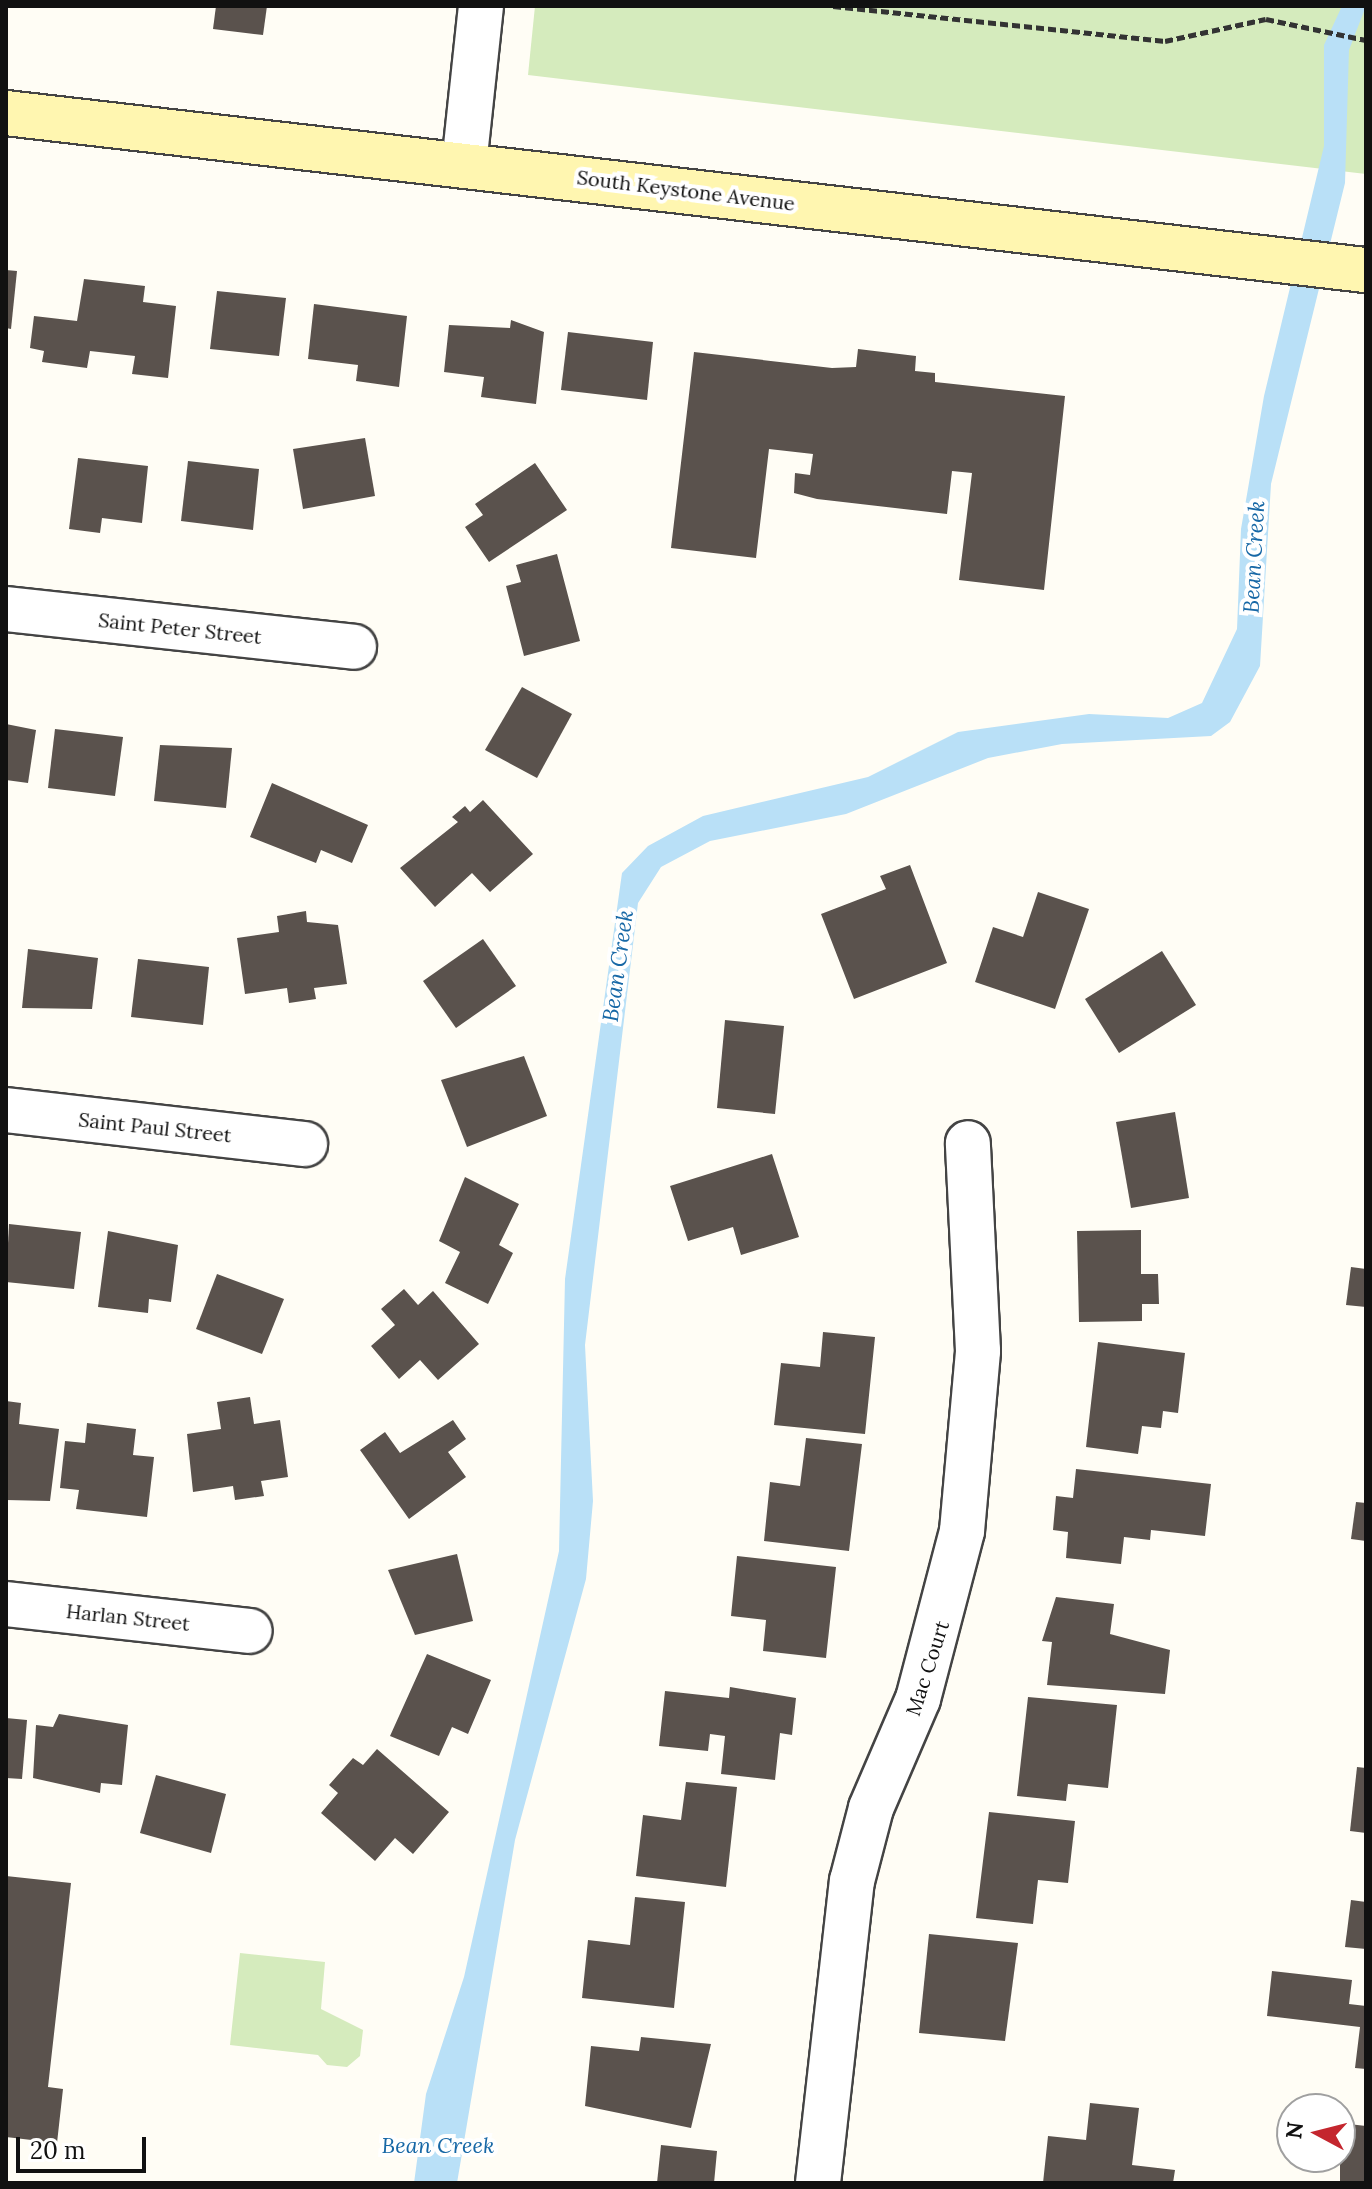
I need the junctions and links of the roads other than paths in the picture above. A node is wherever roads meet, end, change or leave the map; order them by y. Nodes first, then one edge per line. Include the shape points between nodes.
1 (481, 6) edge
2 (6, 113) edge
3 (464, 165) junction
4 (1366, 270) edge
5 (6, 609) edge
6 (354, 647) dead end
7 (6, 1110) edge
8 (968, 1143) dead end
9 (305, 1144) dead end
10 (6, 1604) edge
11 (250, 1631) dead end
12 (818, 2183) edge

1 - 3 street
2 - 3 main road, South Keystone Avenue
3 - 4 main road, South Keystone Avenue
5 - 6 street, Saint Peter Street
7 - 9 street, Saint Paul Street
8 - 12 street, Mac Court via 978,1351 962,1531 918,1699 871,1808 852,1881
10 - 11 street, Harlan Street

